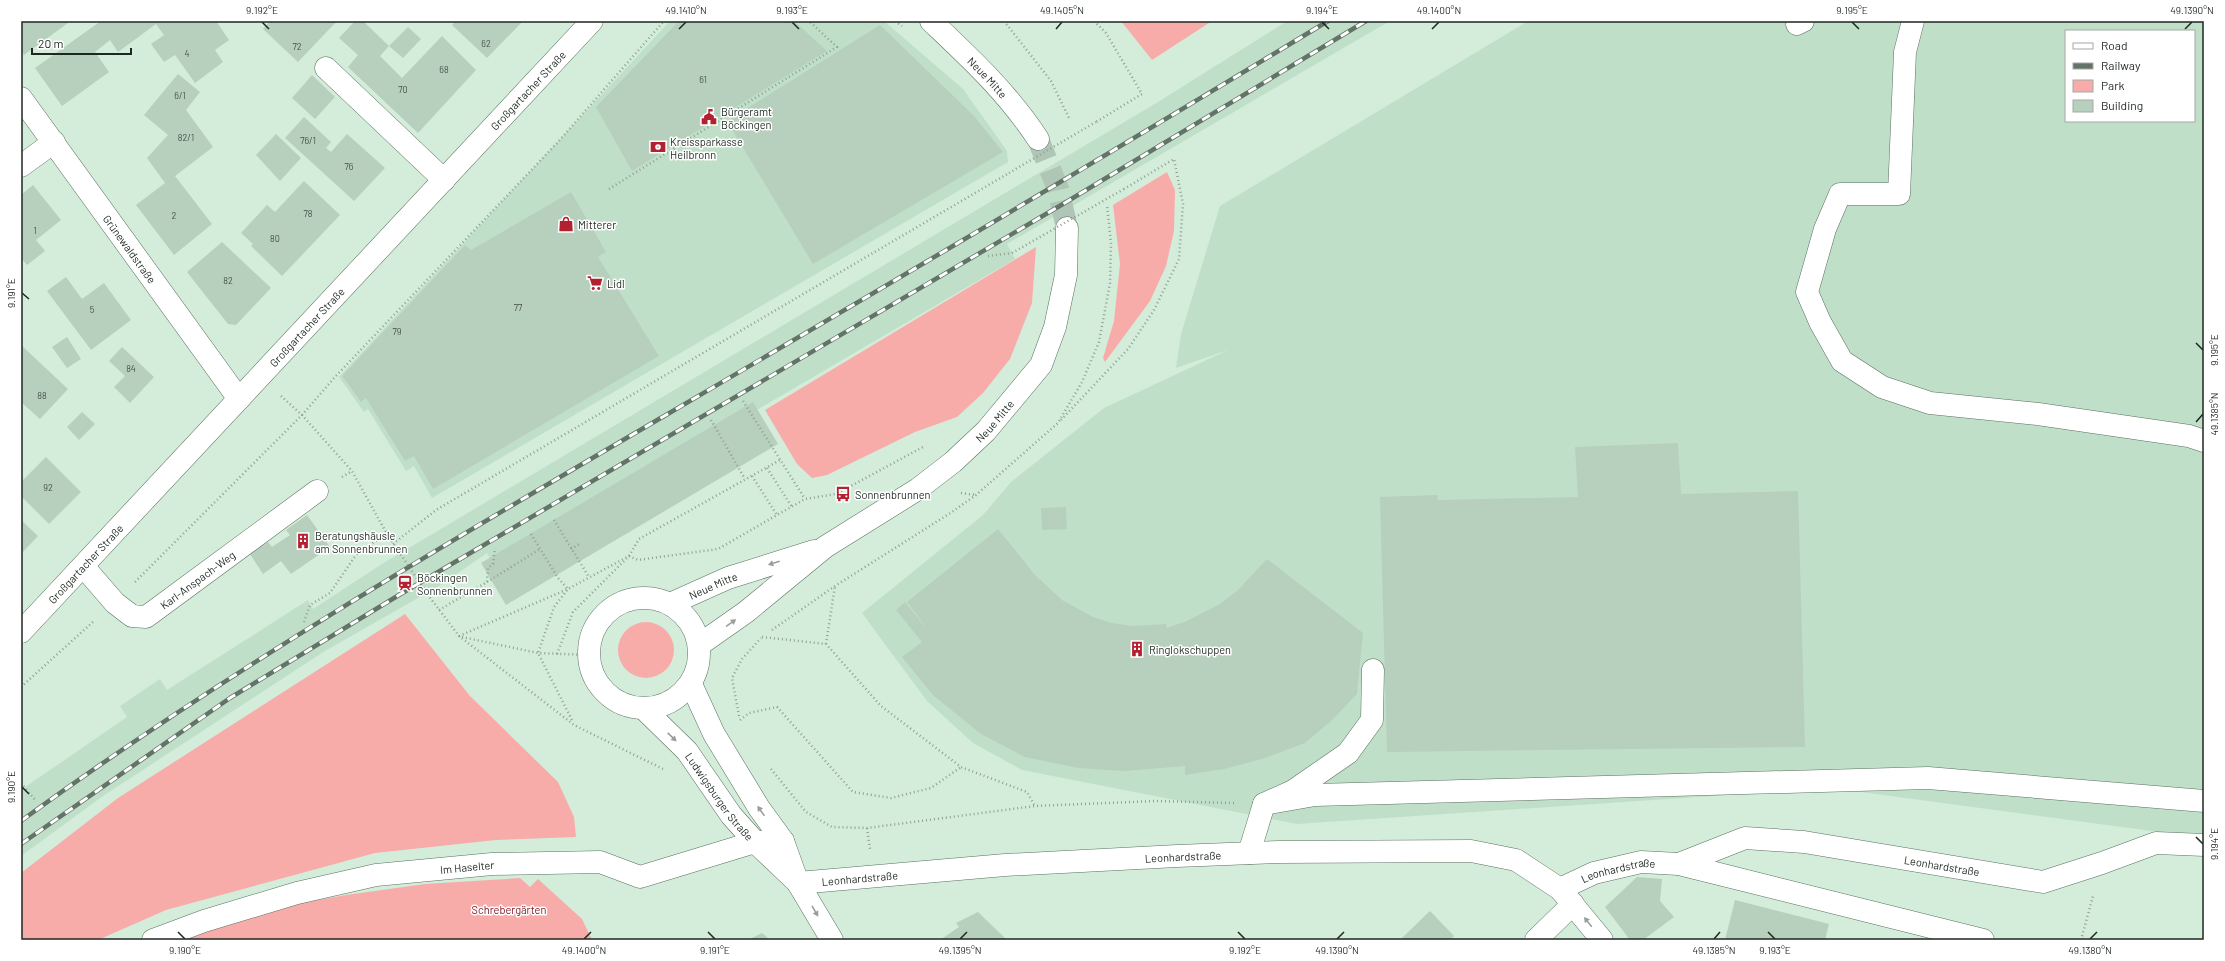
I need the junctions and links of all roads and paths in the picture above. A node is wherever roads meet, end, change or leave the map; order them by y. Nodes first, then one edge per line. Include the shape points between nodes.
1 (592, 21) edge
2 (664, 21) edge
3 (809, 21) edge
4 (931, 21) edge
5 (1004, 21) edge
6 (1094, 21) edge
7 (1913, 21) edge
8 (326, 68) dead end
9 (21, 98) edge
10 (1070, 120) dead end
11 (1038, 138) tunnel mouth
12 (54, 142) junction
13 (21, 166) edge
14 (444, 180) junction
15 (609, 189) dead end
16 (1067, 228) tunnel mouth
17 (988, 256) dead end
18 (239, 399) junction
19 (744, 401) dead end
20 (302, 415) junction
21 (711, 420) dead end
22 (1058, 423) dead end
23 (2204, 441) edge
24 (930, 443) dead end
25 (780, 460) junction
26 (767, 468) junction
27 (752, 476) junction
28 (745, 480) junction
29 (317, 491) dead end
30 (976, 495) dead end
31 (805, 499) junction
32 (792, 507) junction
33 (777, 515) junction
34 (554, 520) dead end
35 (387, 534) junction
36 (531, 534) dead end
37 (581, 543) dead end
38 (393, 544) junction
39 (825, 547) junction
40 (495, 548) dead end
41 (540, 549) junction
42 (571, 549) junction
43 (630, 556) junction
44 (83, 566) junction
45 (589, 577) junction
46 (487, 582) junction
47 (835, 586) junction
48 (568, 589) junction
49 (115, 603) junction
50 (670, 604) junction
51 (439, 610) junction
52 (304, 622) dead end
53 (21, 632) edge
54 (459, 636) junction
55 (826, 644) junction
56 (699, 645) junction
57 (538, 653) junction
58 (557, 654) junction
59 (588, 655) junction
60 (1373, 670) dead end
61 (691, 684) junction
62 (21, 687) edge
63 (644, 709) junction
64 (574, 725) junction
65 (742, 725) dead end
66 (766, 763) dead end
67 (961, 767) junction
68 (662, 769) dead end
69 (21, 783) edge
70 (36, 801) dead end
71 (2204, 801) edge
72 (1264, 804) junction
73 (1035, 806) junction
74 (783, 841) junction
75 (756, 842) junction
76 (2204, 845) edge
77 (1249, 854) junction
78 (2102, 863) junction
79 (1679, 864) junction
80 (798, 882) junction
81 (1567, 896) junction
82 (153, 940) edge
83 (832, 940) edge
84 (1536, 940) edge
85 (1602, 940) edge
86 (1983, 940) edge
87 (2081, 940) edge

1 - 14 street, Großgartacher Straße
2 - 20 path via 558,142
3 - 15 path via 837,47
4 - 11 street, Neue Mitte via 982,69
5 - 10 path via 1051,81
6 - 38 path, bridge via 1106,33 1142,94 436,510
7 - 23 street via 1905,52 1899,194 1840,194 1825,229 1807,292 1842,361 1882,387 1930,403 2038,414 2189,436
8 - 14 street
9 - 12 street, Grünewaldstraße
12 - 13 street
12 - 18 street, Grünewaldstraße
14 - 18 street, Großgartacher Straße
16 - 39 street, Neue Mitte via 1066,275 1055,327 1041,365 986,431 953,462 918,489
17 - 22 path, bridge via 1012,253 1174,159 1183,204 1179,259 1154,310 1128,349
18 - 44 street, Großgartacher Straße
19 - 25 path
20 - 35 path via 352,471
20 - 49 path
21 - 28 path
24 - 31 path via 836,494
25 - 26 path
25 - 31 path
26 - 27 path
26 - 32 path
27 - 28 path
27 - 33 path
28 - 43 path via 639,539
29 - 49 street, Karl-Anspach-Weg via 146,617 132,616
30 - 47 path
31 - 32 path
32 - 33 path
33 - 43 path via 718,548 638,560
34 - 42 path
35 - 38 path
35 - 52 path via 358,552 330,593 310,606
36 - 41 path
37 - 42 path
38 - 51 path
39 -> 50 street, Neue Mitte via 728,578
56 -> 39 street, Neue Mitte via 746,612
40 - 46 path via 493,564 488,568
41 - 46 path
41 - 48 path
42 - 45 path
43 - 45 path
43 - 58 path via 573,612
44 - 49 street, Karl-Anspach-Weg
44 - 53 street, Großgartacher Straße
45 - 48 path
46 - 51 path
47 - 55 path
47 - 55 path via 762,637
48 - 54 path
48 - 57 path via 554,607
49 - 62 path
50 - 56 street, Neue Mitte via 690,620
50 - 59 street, Neue Mitte via 642,597 614,606 595,627
51 - 54 path
54 - 57 path
54 - 64 path
55 - 67 path via 881,706
56 - 61 street, Neue Mitte via 698,665
57 - 58 path
57 - 64 path
58 - 59 path
59 - 63 street, Neue Mitte via 596,682 616,702
60 - 72 street via 1372,720 1348,753 1293,791
61 - 63 street, Neue Mitte via 671,703
74 -> 61 street, Ludwigsburger Straße via 759,808 714,734
63 -> 75 street, Ludwigsburger Straße via 687,751 731,815
64 - 68 path
65 - 67 path via 739,718 749,713 777,707 853,792 891,798 931,788
66 - 73 path via 806,812 832,827 867,828
67 - 73 path via 1027,792
69 - 70 path
71 - 72 street via 1928,778 1315,795
72 - 73 path via 1154,801
72 - 77 street
74 - 75 street, Im Haselter
74 - 80 street, Ludwigsburger Straße
75 - 80 street, Ludwigsburger Straße
75 - 82 street, Im Haselter via 640,877 600,862 492,864 376,875 297,893 204,921
76 - 78 street, Leonhardstraße via 2156,843
77 - 80 street, Leonhardstraße via 1005,865
77 - 81 street, Leonhardstraße via 1471,851 1516,860
78 - 79 street, Leonhardstraße via 2043,882 1804,842 1745,838
78 - 87 path
79 - 81 street, Leonhardstraße via 1641,862 1594,873
79 - 86 street, Leonhardstraße
80 -> 83 street, Ludwigsburger Straße
81 - 84 street
85 -> 81 street

